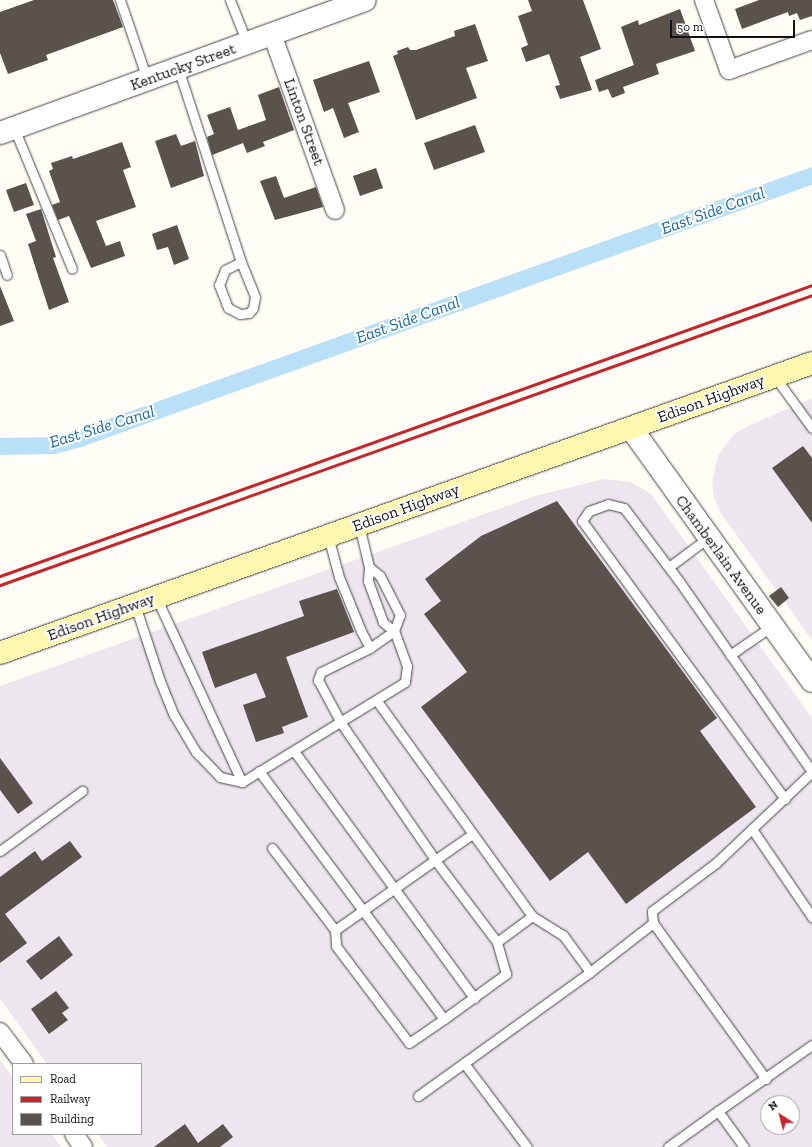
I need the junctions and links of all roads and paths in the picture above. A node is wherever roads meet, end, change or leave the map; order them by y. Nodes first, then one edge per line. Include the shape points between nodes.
1 (120, 0) edge
2 (230, 0) edge
3 (365, 0) edge
4 (704, 0) edge
5 (272, 34) junction
6 (812, 40) edge
7 (247, 43) junction
8 (178, 68) junction
9 (147, 79) junction
10 (7, 130) edge
11 (335, 210) dead end
12 (0, 255) edge
13 (241, 262) junction
14 (72, 269) dead end
15 (7, 276) dead end
16 (812, 363) edge
17 (775, 376) junction
18 (630, 428) junction
19 (812, 428) edge
20 (358, 525) junction
21 (328, 536) junction
22 (709, 537) junction
23 (369, 567) junction
24 (669, 567) junction
25 (156, 597) junction
26 (135, 604) junction
27 (772, 626) junction
28 (394, 631) junction
29 (370, 648) junction
30 (0, 653) edge
31 (730, 655) junction
32 (812, 681) edge
33 (378, 701) junction
34 (341, 723) junction
35 (294, 751) junction
36 (259, 771) junction
37 (812, 772) edge
38 (242, 782) junction
39 (82, 791) dead end
40 (785, 799) junction
41 (752, 829) junction
42 (472, 834) junction
43 (272, 848) dead end
44 (0, 851) edge
45 (435, 860) junction
46 (394, 889) junction
47 (364, 910) junction
48 (532, 916) junction
49 (812, 917) edge
50 (653, 923) junction
51 (335, 930) junction
52 (497, 942) junction
53 (590, 972) junction
54 (474, 998) junction
55 (444, 1019) junction
56 (0, 1032) edge
57 (812, 1045) edge
58 (23, 1063) edge
59 (464, 1063) junction
60 (766, 1079) junction
61 (418, 1096) dead end
62 (718, 1111) junction
63 (75, 1135) edge
64 (83, 1147) edge
65 (527, 1147) edge
66 (668, 1147) edge
67 (744, 1147) edge

1 - 9 lane
2 - 7 lane
3 - 5 street, Kentucky Street
4 - 6 street via 729,70
5 - 7 street, Kentucky Street
5 - 11 street, Linton Street
7 - 8 street, Kentucky Street
8 - 9 street, Kentucky Street
8 - 13 lane
9 - 10 street, Kentucky Street
10 - 14 lane
12 - 15 lane
13 - 13 lane via 255,297 253,308 248,313 240,314 228,308 219,285 225,270
16 - 17 main road, Edison Highway
17 - 18 main road, Edison Highway
17 - 19 lane
18 - 20 main road, Edison Highway
18 - 22 street, Chamberlain Avenue
20 - 21 main road, Edison Highway
20 - 23 lane
21 - 25 main road, Edison Highway
21 - 29 lane via 340,577
22 - 24 lane
22 - 27 street, Chamberlain Avenue
23 - 28 lane via 368,581 383,622
23 - 28 lane via 380,576 400,615
24 - 31 lane
24 - 40 lane via 624,508 608,504 589,511 582,521
25 - 26 main road, Edison Highway
25 - 38 lane
26 - 30 main road, Edison Highway
26 - 38 lane via 174,715 196,752 220,776
27 - 31 lane
27 - 32 street, Chamberlain Avenue
28 - 29 lane
28 - 33 lane via 407,666 405,682
29 - 34 lane via 321,672 318,680
31 - 37 lane
33 - 34 lane
33 - 42 lane
34 - 35 lane
34 - 45 lane
35 - 36 lane
35 - 46 lane
36 - 38 lane
36 - 47 lane
37 - 40 lane
39 - 44 lane
40 - 41 lane
41 - 49 lane
41 - 50 lane via 716,863 652,911
42 - 45 lane
42 - 48 lane
43 - 51 lane
45 - 46 lane
45 - 52 lane
46 - 47 lane
46 - 54 lane
47 - 51 lane
47 - 55 lane
48 - 52 lane
48 - 53 lane via 563,935
50 - 53 lane
50 - 60 lane
51 - 55 lane via 336,946 409,1043
52 - 54 lane via 506,974
53 - 59 lane
54 - 55 lane
56 - 58 street
57 - 60 lane
59 - 61 lane
59 - 65 lane
60 - 62 lane
62 - 66 lane
62 - 67 lane
63 - 64 street

